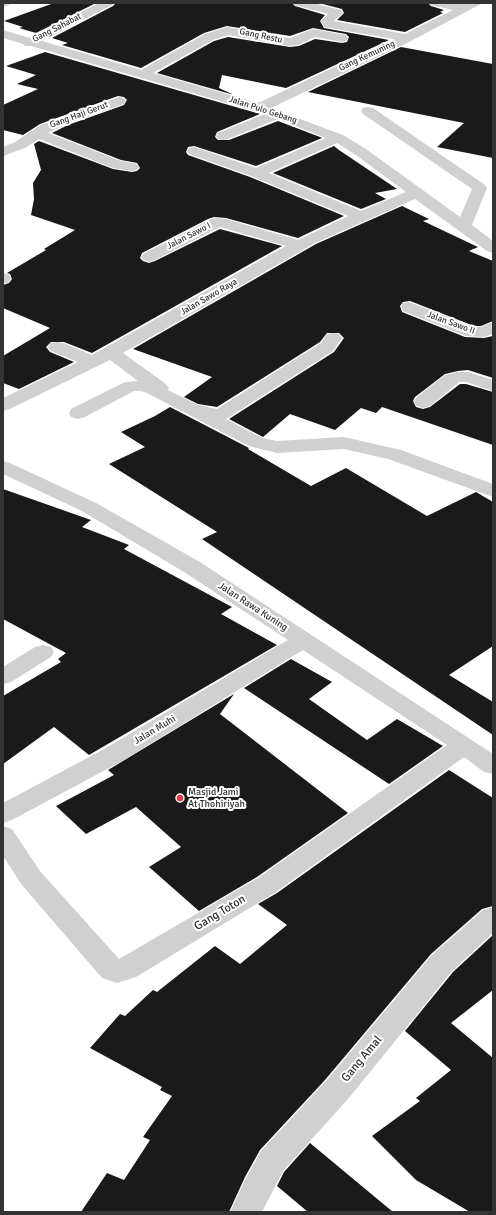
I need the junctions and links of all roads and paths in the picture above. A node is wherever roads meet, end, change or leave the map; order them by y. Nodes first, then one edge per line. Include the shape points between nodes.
1 (108, 3) edge
2 (299, 3) edge
3 (434, 3) edge
4 (469, 6) edge
5 (3, 34) edge
6 (342, 38) dead end
7 (407, 38) junction
8 (29, 43) junction
9 (141, 75) junction
10 (119, 101) dead end
11 (259, 108) junction
12 (368, 111) dead end
13 (278, 114) junction
14 (37, 133) junction
15 (223, 136) dead end
16 (338, 138) junction
17 (194, 151) dead end
18 (3, 153) edge
19 (132, 167) dead end
20 (256, 173) junction
21 (486, 187) edge
22 (416, 193) junction
23 (361, 216) junction
24 (464, 226) junction
25 (299, 245) junction
26 (493, 248) edge
27 (149, 257) dead end
28 (408, 307) dead end
29 (493, 327) edge
30 (333, 338) dead end
31 (57, 347) dead end
32 (111, 353) junction
33 (93, 362) junction
34 (493, 386) edge
35 (423, 402) dead end
36 (3, 405) edge
37 (78, 413) dead end
38 (3, 467) edge
39 (493, 491) edge
40 (304, 640) junction
41 (43, 652) dead end
42 (3, 677) edge
43 (464, 745) junction
44 (493, 766) edge
45 (3, 814) edge
46 (3, 836) edge
47 (493, 917) edge
48 (246, 1212) edge

1 - 8 street, Gang Sahabat
2 - 7 street via 336,13 327,21 329,24
3 - 4 street
4 - 7 street, Gang Kemuning
5 - 8 street, Jalan Pulo Gebang
6 - 9 street, Gang Restu via 313,33 290,42 227,31 209,37
7 - 11 street, Gang Kemuning
8 - 9 street, Jalan Pulo Gebang
9 - 11 street, Jalan Pulo Gebang
10 - 14 street, Gang Haji Gerut via 62,120
11 - 13 street, Jalan Pulo Gebang
12 - 21 street
13 - 15 street
13 - 16 street, Jalan Pulo Gebang
14 - 18 street, Gang Haji Gerut
14 - 19 street via 118,165
16 - 20 street
16 - 22 street, Jalan Pulo Gebang
17 - 20 street
20 - 23 street
21 - 24 street
22 - 23 street, Jalan Sawo Raya
22 - 24 street, Jalan Pulo Gebang
23 - 25 street, Jalan Sawo Raya
24 - 26 street, Jalan Pulo Gebang
25 - 27 street, Jalan Sawo I via 221,222 214,223
25 - 32 street, Jalan Sawo Raya
28 - 29 street, Jalan Sawo II via 472,332 484,332
30 - 32 street via 327,348 219,416 206,413 160,388
31 - 33 street
32 - 33 street, Jalan Sawo Raya
33 - 36 street, Jalan Sawo Raya
34 - 35 street via 468,377 458,377 451,379
37 - 39 street via 131,386 140,386 150,388 256,442 277,447 344,443 394,454
38 - 40 street, Jalan Rawa Kuning via 89,507 133,531
40 - 43 street, Jalan Rawa Kuning
40 - 45 street, Jalan Muhi via 115,754
41 - 42 street
43 - 44 street, Jalan Rawa Kuning
43 - 46 street, Gang Toton via 267,885 117,972 101,958 31,878
47 - 48 street, Gang Amal via 442,963 337,1090 272,1161

